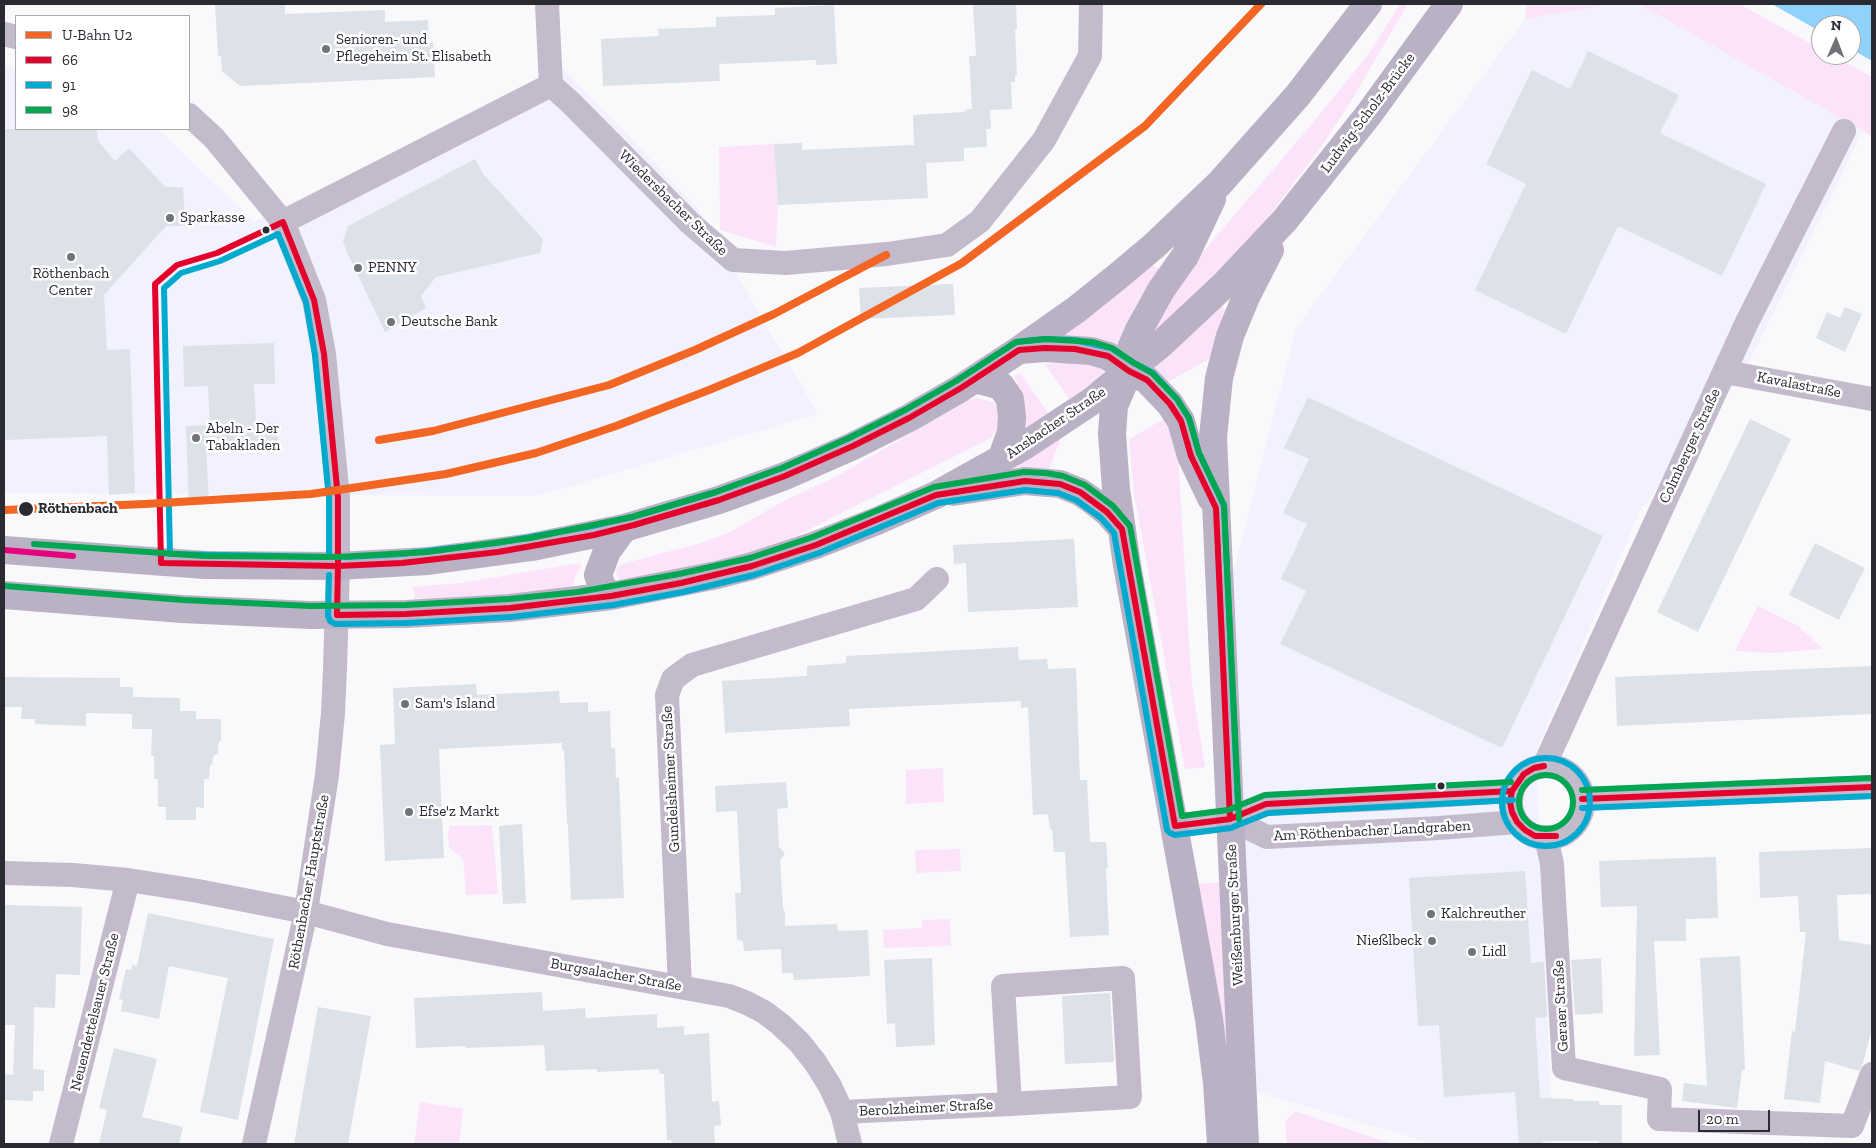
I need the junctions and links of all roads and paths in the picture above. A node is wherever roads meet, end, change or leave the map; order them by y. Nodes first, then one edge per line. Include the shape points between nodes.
1 (547, 4) edge
2 (1090, 4) edge
3 (1368, 4) edge
4 (1449, 4) edge
5 (551, 85) junction
6 (190, 116) edge
7 (1844, 131) dead end
8 (1219, 184) junction
9 (1285, 220) junction
10 (283, 222) junction
11 (1019, 350) junction
12 (1129, 371) junction
13 (1725, 372) junction
14 (975, 379) junction
15 (1872, 399) edge
16 (1001, 460) junction
17 (936, 495) junction
18 (1216, 508) junction
19 (624, 528) junction
20 (1122, 529) junction
21 (4, 550) edge
22 (338, 566) junction
23 (938, 579) dead end
24 (4, 595) edge
25 (611, 596) junction
26 (337, 615) junction
27 (1544, 766) junction
28 (1872, 787) edge
29 (1512, 791) junction
30 (1582, 799) junction
31 (1230, 820) junction
32 (1517, 822) junction
33 (1175, 826) junction
34 (1546, 837) junction
35 (4, 873) edge
36 (128, 880) junction
37 (306, 912) junction
38 (680, 987) junction
39 (1872, 1074) edge
40 (1010, 1104) junction
41 (842, 1112) junction
42 (61, 1144) edge
43 (254, 1144) edge
44 (850, 1144) edge
45 (1221, 1144) edge
46 (1245, 1144) edge

1 - 5 street
2 - 5 street, Wiedersbacher Straße via 1090,56 1044,140 980,221 948,245 929,248 786,263 733,260 690,223
3 - 8 main road via 1298,95
4 - 9 main road, Ludwig-Scholz-Brücke via 1369,114
5 - 10 street
6 - 10 street via 214,138
7 - 13 street, Colmberger Straße
8 - 11 main road via 1117,277
8 - 12 main road via 1185,256 1139,330 1132,348
9 - 12 main road, Ansbacher Straße via 1212,298
9 - 18 main road, Weißenburger Straße via 1238,314 1219,378 1213,437
10 - 22 street via 314,300 324,354 338,498
11 - 12 main road via 1091,351 1108,356
11 - 14 main road
12 - 16 main road, Ansbacher Straße via 1084,406
12 - 18 main road via 1147,380 1174,410 1186,435 1190,456
12 - 20 main road via 1114,406 1113,420 1114,467
13 - 15 street, Kavalastraße
13 - 27 street, Colmberger Straße
14 - 16 main road via 1001,386 1010,399 1011,432
14 - 19 main road via 885,430 785,476 719,500
16 - 17 main road, Ansbacher Straße
17 - 20 main road via 1025,481 1060,484 1093,501
17 - 25 main road, Ansbacher Straße via 816,546 759,564
18 - 31 main road, Weißenburger Straße
19 - 22 main road via 498,552 428,561
19 - 25 main road via 607,551 598,575 602,587
20 - 33 main road
21 - 22 main road via 205,565
22 - 26 street
23 - 38 street, Gundelsheimer Straße via 916,599 692,665 674,679 667,694
24 - 26 main road, Ansbacher Straße via 192,610
25 - 26 main road, Ansbacher Straße via 500,609
26 - 37 street, Röthenbacher Hauptstraße via 327,775
27 - 29 street via 1524,774
27 - 30 street via 1554,766 1570,774
28 - 30 street
29 - 31 street, Am Röthenbacher Landgraben via 1266,804
29 - 32 street via 1511,807
30 - 34 street via 1579,818 1573,826 1556,836
31 - 32 street, Am Röthenbacher Landgraben via 1267,837
31 - 33 street, Am Röthenbacher Landgraben
31 - 46 main road, Weißenburger Straße
32 - 34 street via 1535,836
33 - 45 main road via 1209,1019
34 - 39 street, Geraer Straße via 1552,864 1564,1068 1660,1089 1659,1119 1852,1126
35 - 36 street
36 - 37 street
36 - 42 street, Neuendettelsauer Straße
37 - 38 street, Burgsalacher Straße via 387,934
37 - 43 street, Röthenbacher Hauptstraße
38 - 41 street, Burgsalacher Straße via 729,996 747,1003 780,1024 815,1062
40 - 40 street, Berolzheimer Straße via 1130,1096 1123,978 1003,986
40 - 41 street, Berolzheimer Straße
41 - 44 street, Burgsalacher Straße

